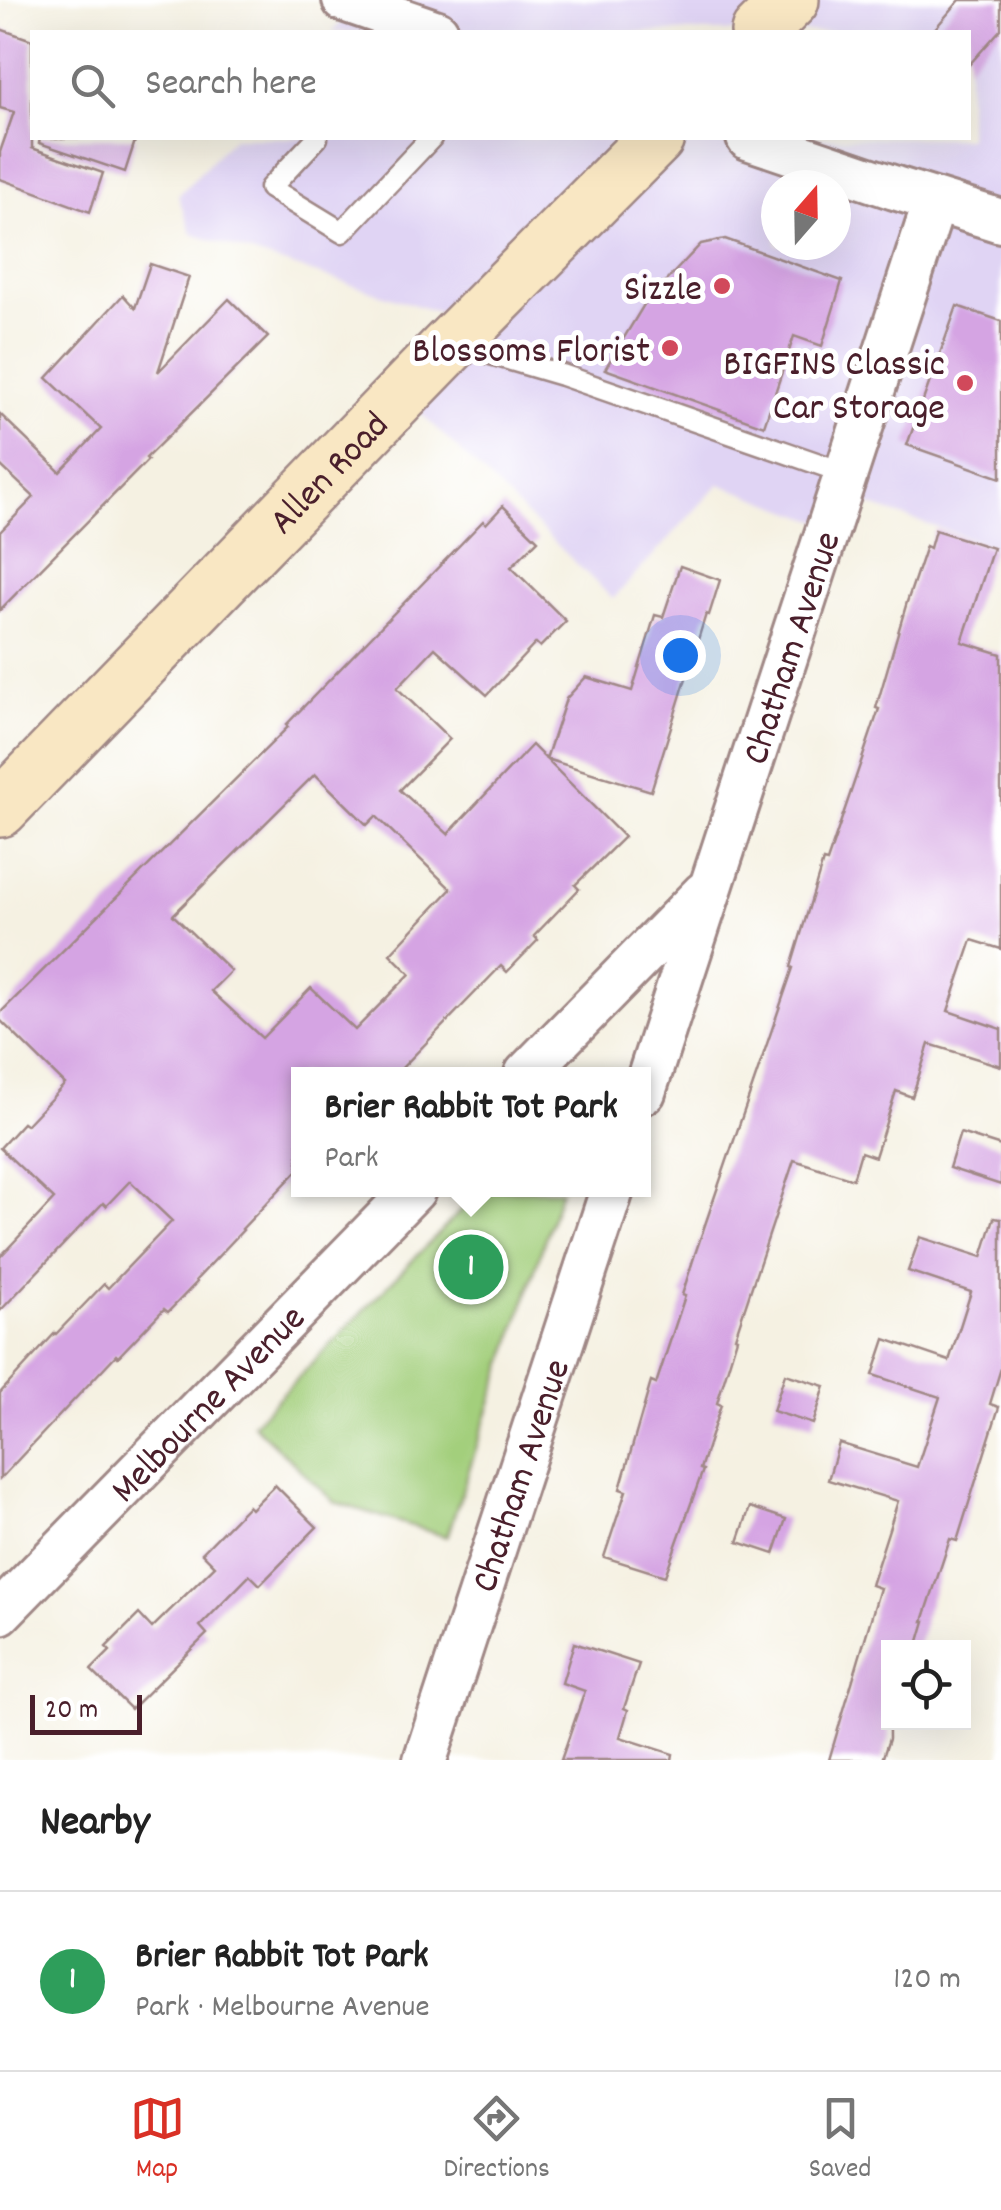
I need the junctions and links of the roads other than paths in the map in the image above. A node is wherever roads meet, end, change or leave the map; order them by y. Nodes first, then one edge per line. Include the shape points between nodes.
1 (366, 10) edge
2 (431, 30) edge
3 (315, 140) edge
4 (429, 140) edge
5 (654, 140) edge
6 (754, 140) edge
7 (935, 201) junction
8 (1001, 221) edge
9 (453, 343) junction
10 (845, 473) junction
11 (0, 809) edge
12 (711, 886) junction
13 (533, 1067) edge
14 (651, 1070) edge
15 (407, 1197) edge
16 (610, 1197) edge
17 (0, 1613) edge
18 (425, 1760) edge

1 - 2 street
3 - 4 lane via 270,188 342,232
5 - 9 main road, Allen Road
6 - 7 street
7 - 8 street
7 - 10 street, Chatham Avenue
9 - 10 lane
9 - 11 main road, Allen Road
10 - 12 street, Chatham Avenue
12 - 13 street
12 - 14 street, Chatham Avenue
15 - 17 street, Melbourne Avenue
16 - 18 street, Chatham Avenue

